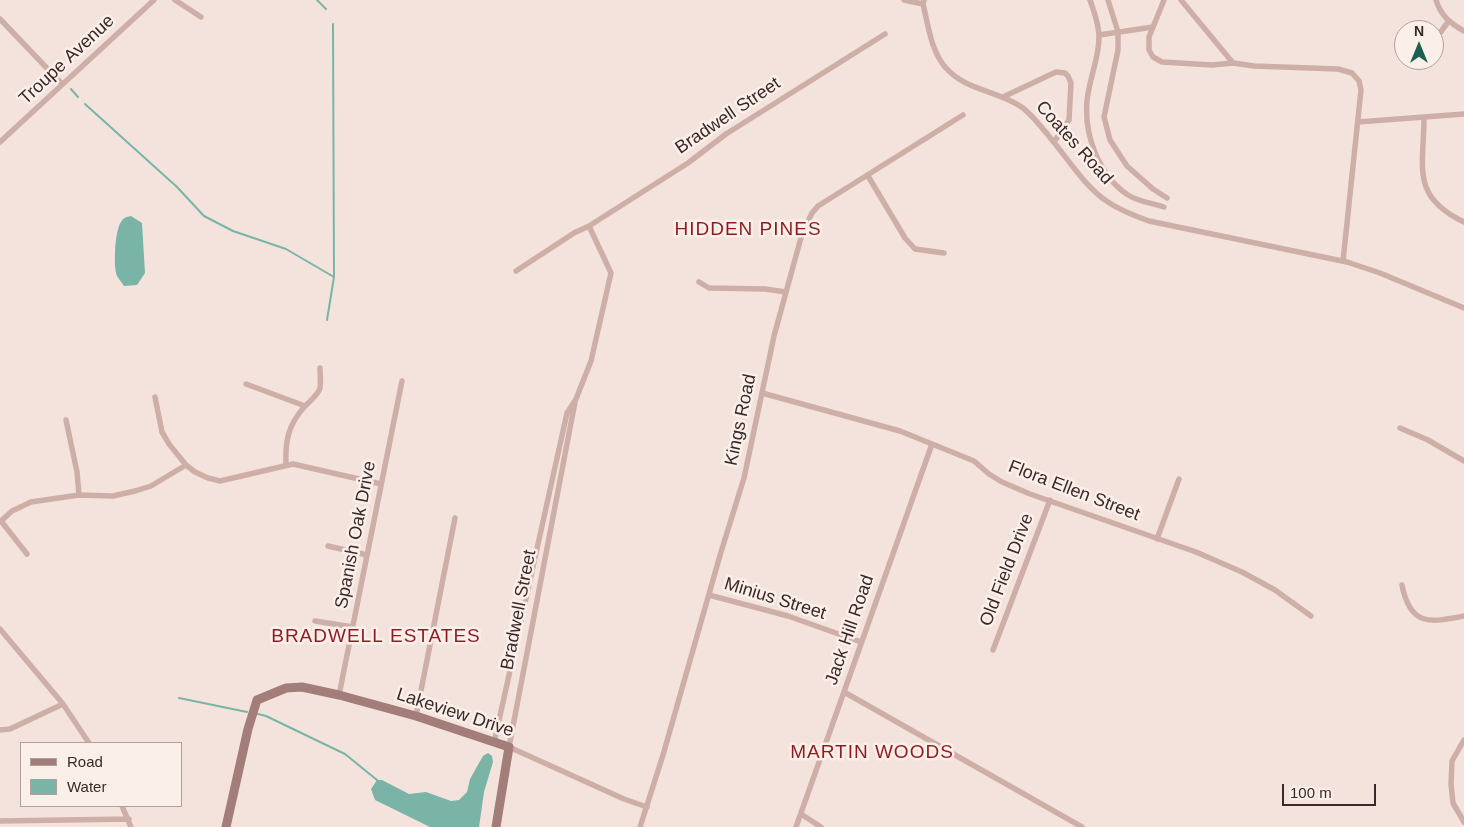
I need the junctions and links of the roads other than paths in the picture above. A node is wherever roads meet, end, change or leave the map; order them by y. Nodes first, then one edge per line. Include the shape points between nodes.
1 (154, 0) edge
2 (175, 0) edge
3 (904, 0) edge
4 (1090, 0) edge
5 (1108, 0) edge
6 (1164, 0) edge
7 (1181, 0) edge
8 (1436, 0) edge
9 (924, 2) edge
10 (201, 17) dead end
11 (0, 19) edge
12 (1448, 22) junction
13 (1444, 27) edge
14 (1153, 28) junction
15 (1464, 31) edge
16 (1118, 32) junction
17 (885, 34) dead end
18 (1099, 35) junction
19 (1233, 63) junction
20 (62, 84) junction
21 (1003, 97) junction
22 (1464, 114) edge
23 (963, 116) dead end
24 (1424, 118) junction
25 (1358, 122) junction
26 (0, 142) edge
27 (1054, 142) junction
28 (868, 176) junction
29 (1167, 198) dead end
30 (1164, 207) dead end
31 (1464, 222) edge
32 (589, 226) junction
33 (944, 253) dead end
34 (1343, 262) junction
35 (516, 271) dead end
36 (698, 282) dead end
37 (786, 292) junction
38 (1464, 308) edge
39 (320, 368) dead end
40 (402, 381) dead end
41 (246, 384) dead end
42 (762, 393) junction
43 (155, 397) dead end
44 (576, 399) junction
45 (305, 406) junction
46 (66, 420) dead end
47 (1400, 428) dead end
48 (932, 444) junction
49 (1464, 461) edge
50 (186, 465) junction
51 (286, 465) junction
52 (1179, 479) dead end
53 (381, 484) junction
54 (79, 495) junction
55 (1050, 500) junction
56 (456, 518) dead end
57 (1, 521) edge
58 (1157, 539) junction
59 (328, 546) dead end
60 (27, 554) dead end
61 (367, 555) junction
62 (1402, 585) dead end
63 (709, 595) junction
64 (1311, 616) dead end
65 (1464, 616) edge
66 (315, 622) dead end
67 (353, 627) junction
68 (0, 629) edge
69 (861, 642) junction
70 (993, 650) dead end
71 (844, 692) junction
72 (339, 695) junction
73 (63, 704) junction
74 (416, 716) junction
75 (0, 730) edge
76 (1464, 740) edge
77 (88, 742) edge
78 (494, 743) junction
79 (508, 747) junction
80 (123, 807) edge
81 (647, 807) junction
82 (801, 814) junction
83 (129, 819) junction
84 (0, 821) edge
85 (1464, 822) edge
86 (16, 824) edge
87 (131, 827) edge
88 (226, 827) edge
89 (496, 827) edge
90 (640, 827) edge
91 (796, 827) edge
92 (821, 827) edge
93 (1082, 827) edge

1 - 20 street, Troupe Avenue
2 - 10 street
3 - 9 street
4 - 18 street
5 - 16 street
6 - 14 street
7 - 19 street
8 - 12 street
9 - 21 street, Coates Road via 928,26 945,68 978,89
11 - 20 street
12 - 13 street
12 - 15 street
14 - 16 street
14 - 19 street via 1149,50 1162,62
16 - 18 street
16 - 29 street via 1118,50 1104,117 1110,140 1127,166
17 - 32 street, Bradwell Street via 726,134 688,163
18 - 30 street via 1087,101 1094,148 1109,178 1128,195
19 - 25 street via 1338,69 1352,73 1361,90
20 - 26 street, Troupe Avenue
21 - 27 street, Coates Road via 1025,109
21 - 27 street via 1056,72 1068,76 1071,83 1069,120
22 - 24 street
23 - 28 street, Kings Road
24 - 25 street
24 - 31 street via 1422,177 1426,190 1444,212
25 - 34 street
27 - 34 street, Coates Road via 1093,190 1126,213 1149,221
28 - 33 street via 914,249
28 - 37 street, Kings Road via 818,206 812,214 802,234
32 - 35 street, Bradwell Street
32 - 44 street, Bradwell Street via 611,273 596,346
34 - 38 street, Coates Road via 1380,273
36 - 37 street via 708,288
37 - 42 street, Kings Road
39 - 45 street via 320,388
40 - 53 street, Spanish Oak Drive
41 - 45 street
42 - 48 street, Flora Ellen Street via 900,431
42 - 63 street, Kings Road via 744,478
43 - 50 street via 162,432
44 - 78 street, Bradwell Street via 567,413
44 - 79 street, Bradwell Street
45 - 51 street via 287,437
46 - 54 street
47 - 49 street
48 - 55 street, Flora Ellen Street via 974,460 1002,482
48 - 69 street, Jack Hill Road
50 - 51 street via 195,472 220,481
50 - 54 street via 151,486 135,491 113,496
51 - 53 street
52 - 58 street
53 - 61 street, Spanish Oak Drive
54 - 57 street via 31,502 12,511
55 - 58 street, Flora Ellen Street
55 - 70 street, Old Field Drive
56 - 74 street
57 - 60 street
58 - 64 street, Flora Ellen Street via 1242,572 1275,590
59 - 61 street
61 - 67 street, Spanish Oak Drive
62 - 65 street via 1407,604 1420,617 1441,620
63 - 69 street, Minius Street via 788,616
63 - 81 street, Kings Road
66 - 67 street
67 - 72 street, Spanish Oak Drive
68 - 73 street
69 - 71 street, Jack Hill Road
71 - 82 street, Jack Hill Road
71 - 93 street
72 - 74 street, Lakeview Drive
72 - 88 street, Lakeview Drive via 302,687 286,688 257,700
73 - 75 street via 10,729
73 - 77 street
74 - 78 street, Lakeview Drive
76 - 85 street via 1452,761 1451,784 1454,803
78 - 79 street, Lakeview Drive
79 - 81 street, Lakeview Drive
79 - 89 street, Bradwell Street
80 - 83 street
81 - 90 street, Kings Road
82 - 91 street, Jack Hill Road
82 - 92 street
83 - 86 street
83 - 87 street
84 - 86 street

